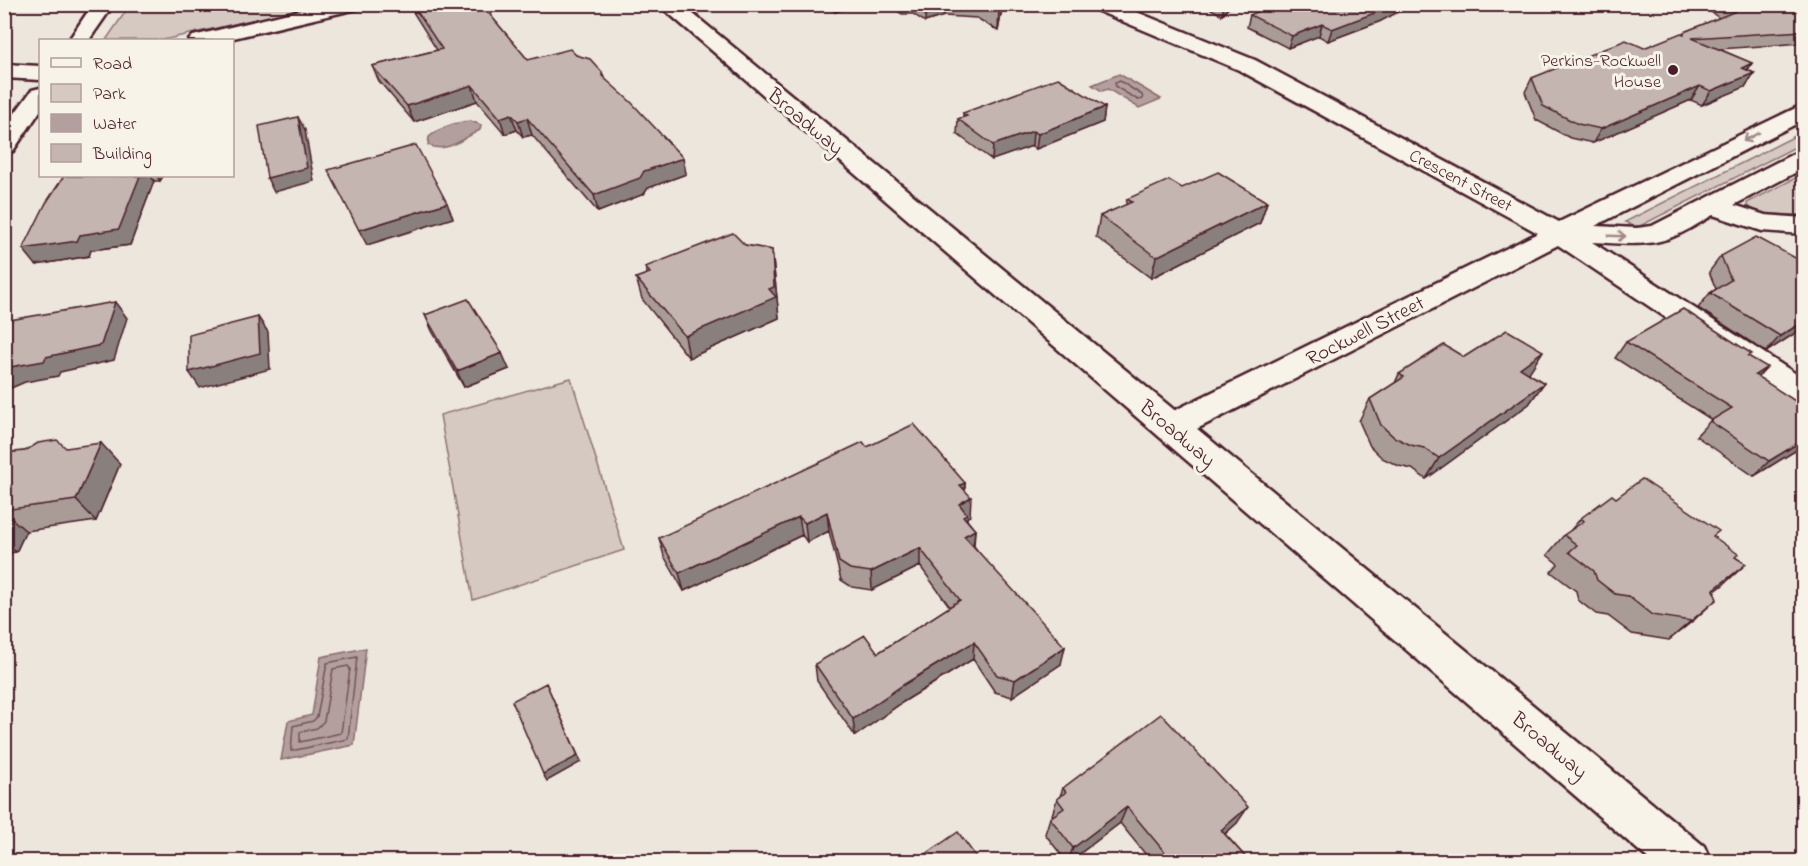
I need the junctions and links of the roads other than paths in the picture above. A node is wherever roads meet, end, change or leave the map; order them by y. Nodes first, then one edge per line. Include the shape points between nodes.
1 (104, 4) edge
2 (354, 4) edge
3 (668, 4) edge
4 (1098, 4) edge
5 (80, 39) edge
6 (204, 39) edge
7 (4, 71) edge
8 (39, 73) edge
9 (39, 96) edge
10 (1803, 111) edge
11 (4, 146) edge
12 (1803, 159) edge
13 (1712, 206) junction
14 (1803, 226) edge
15 (1559, 233) junction
16 (1803, 395) edge
17 (1171, 427) junction
18 (1688, 861) edge

1 - 5 main road
2 - 6 main road
3 - 17 main road, Broadway
4 - 15 main road, Crescent Street via 1254,69
7 - 8 main road
9 - 11 main road
10 -> 15 main road, Rockwell Street
12 - 13 main road, Rockwell Street
13 - 14 main road via 1762,223
15 -> 13 main road, Rockwell Street via 1653,234
15 - 16 main road, Crescent Street
15 - 17 main road, Rockwell Street
17 - 18 main road, Broadway

